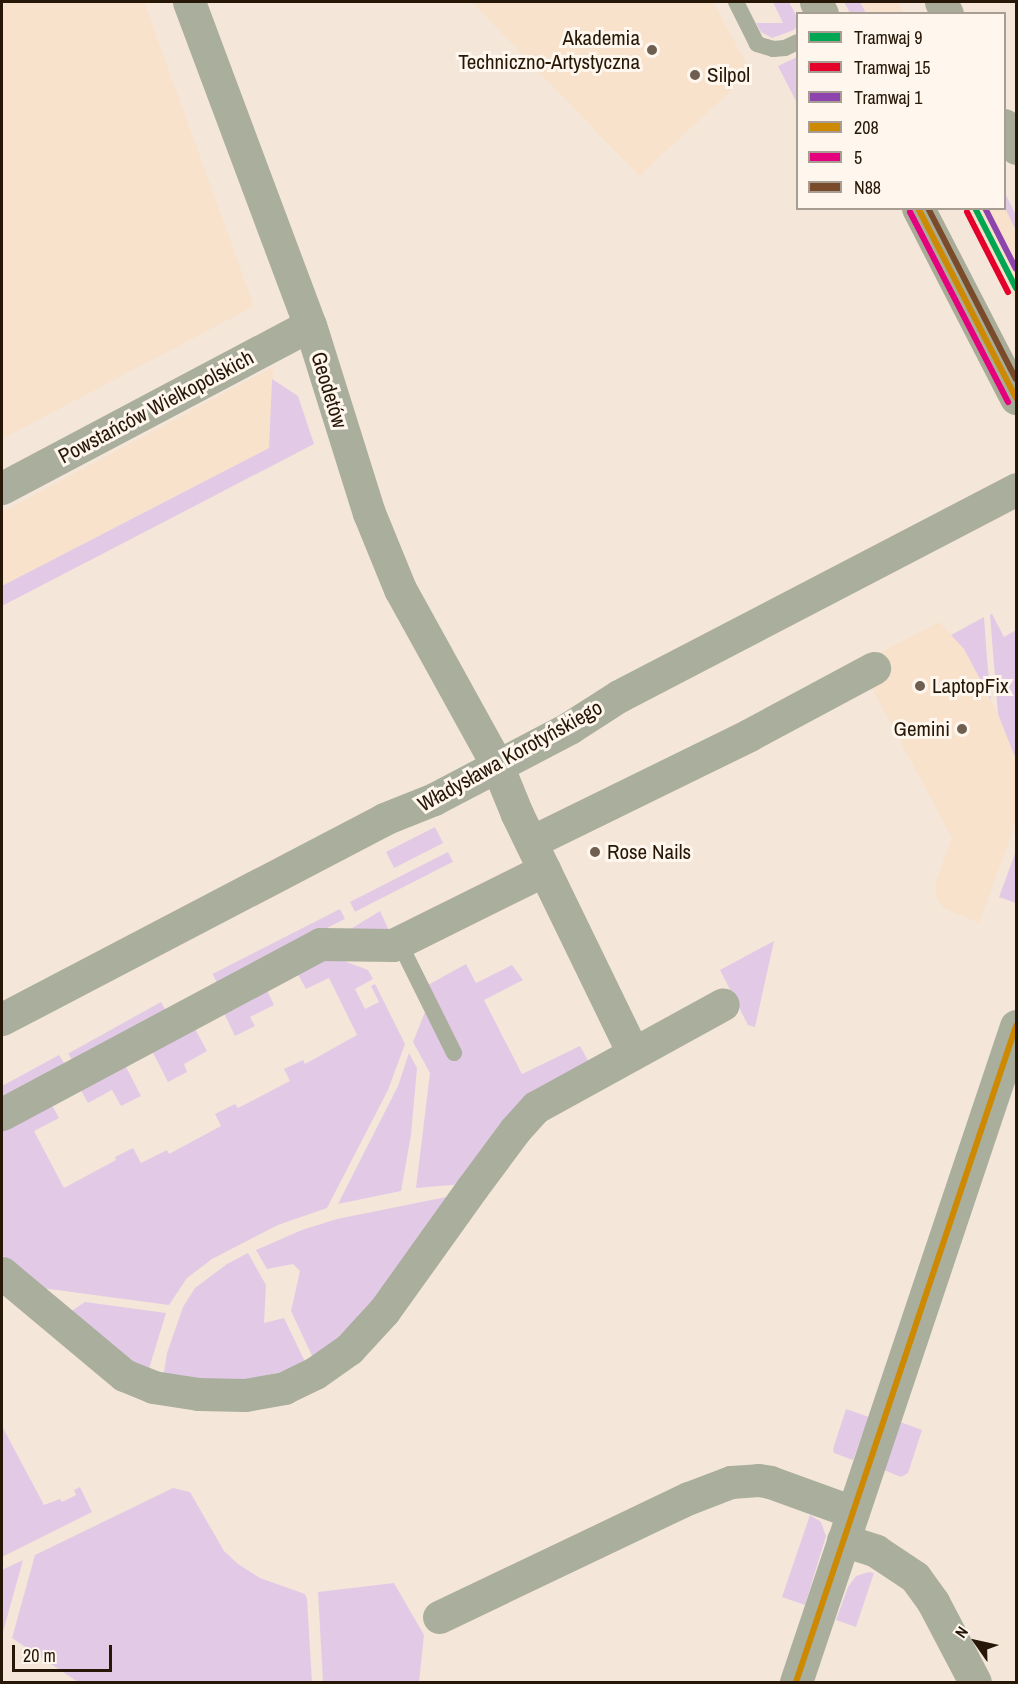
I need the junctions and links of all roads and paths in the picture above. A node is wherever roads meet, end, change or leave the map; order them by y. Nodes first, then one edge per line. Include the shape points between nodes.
1 (189, 2) edge
2 (736, 2) edge
3 (796, 43) edge
4 (1006, 127) edge
5 (1017, 148) edge
6 (919, 210) edge
7 (310, 325) junction
8 (1017, 398) edge
9 (2, 488) edge
10 (1017, 489) edge
11 (874, 668) dead end
12 (497, 765) junction
13 (537, 856) junction
14 (396, 944) junction
15 (723, 1004) dead end
16 (2, 1019) edge
17 (1017, 1026) edge
18 (454, 1053) dead end
19 (633, 1053) junction
20 (2, 1114) edge
21 (2, 1273) edge
22 (848, 1526) junction
23 (439, 1617) dead end
24 (796, 1683) edge
25 (975, 1683) edge

1 - 7 street, Geodetów
2 - 3 lane via 758,44 773,49
4 - 5 main road
6 - 8 main road
7 - 9 street, Powstańców Wielkopolskich
7 - 12 street, Geodetów via 362,491 400,589
10 - 12 street, Władysława Korotyńskiego via 619,696 569,728
11 - 13 street
12 - 13 street, Geodetów
12 - 16 street, Władysława Korotyńskiego via 414,809 384,819
13 - 14 street
13 - 19 street, Geodetów
14 - 18 lane
14 - 20 street via 320,944
15 - 19 street
17 - 22 street
19 - 21 street via 536,1107 384,1311 349,1349 315,1373 284,1388 244,1395 198,1394 153,1387 124,1375
22 - 23 street via 770,1482 731,1482 689,1497
22 - 24 street
22 - 25 street via 915,1576 925,1588

